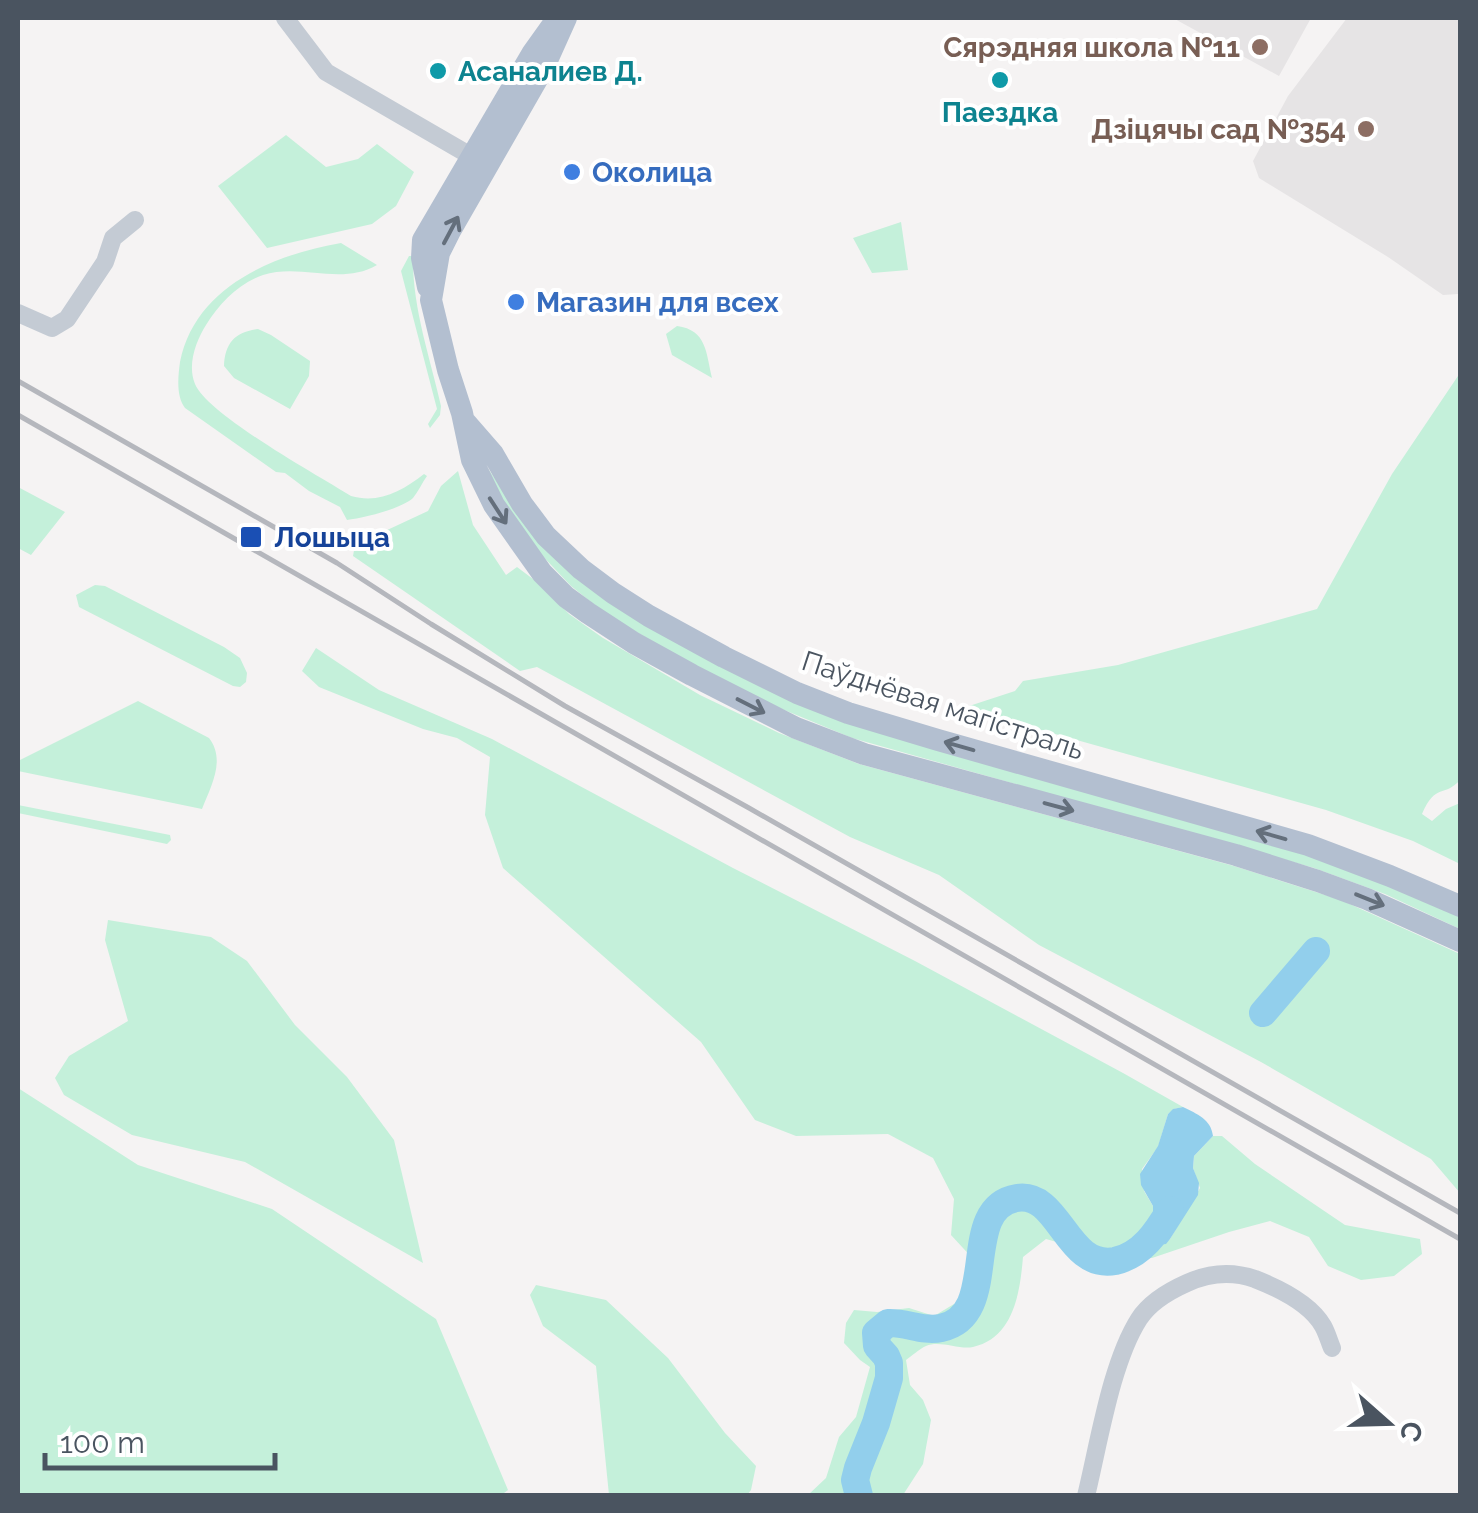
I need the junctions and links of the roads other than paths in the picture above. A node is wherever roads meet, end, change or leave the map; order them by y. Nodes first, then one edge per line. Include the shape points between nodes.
1 (284, 18) edge
2 (558, 18) edge
3 (566, 18) edge
4 (480, 161) junction
5 (135, 220) dead end
6 (18, 313) edge
7 (464, 421) junction
8 (1460, 906) edge
9 (1460, 941) edge
10 (1332, 1348) dead end
11 (1086, 1496) edge

1 - 4 street via 326,72
2 - 4 main road via 532,54
3 - 4 main road via 544,68
4 - 7 main road via 423,240 431,300
5 - 6 street via 113,238 106,262 58,327
8 -> 7 main road, Паўднёвая магістраль via 1308,845 797,694 650,616 582,570 546,536 494,454
7 -> 9 main road via 472,460 494,505 542,572 588,613 692,675 864,754 1252,860 1367,899
10 - 11 street via 1322,1324 1303,1306 1248,1277 1218,1273 1166,1293 1140,1317 1120,1358

